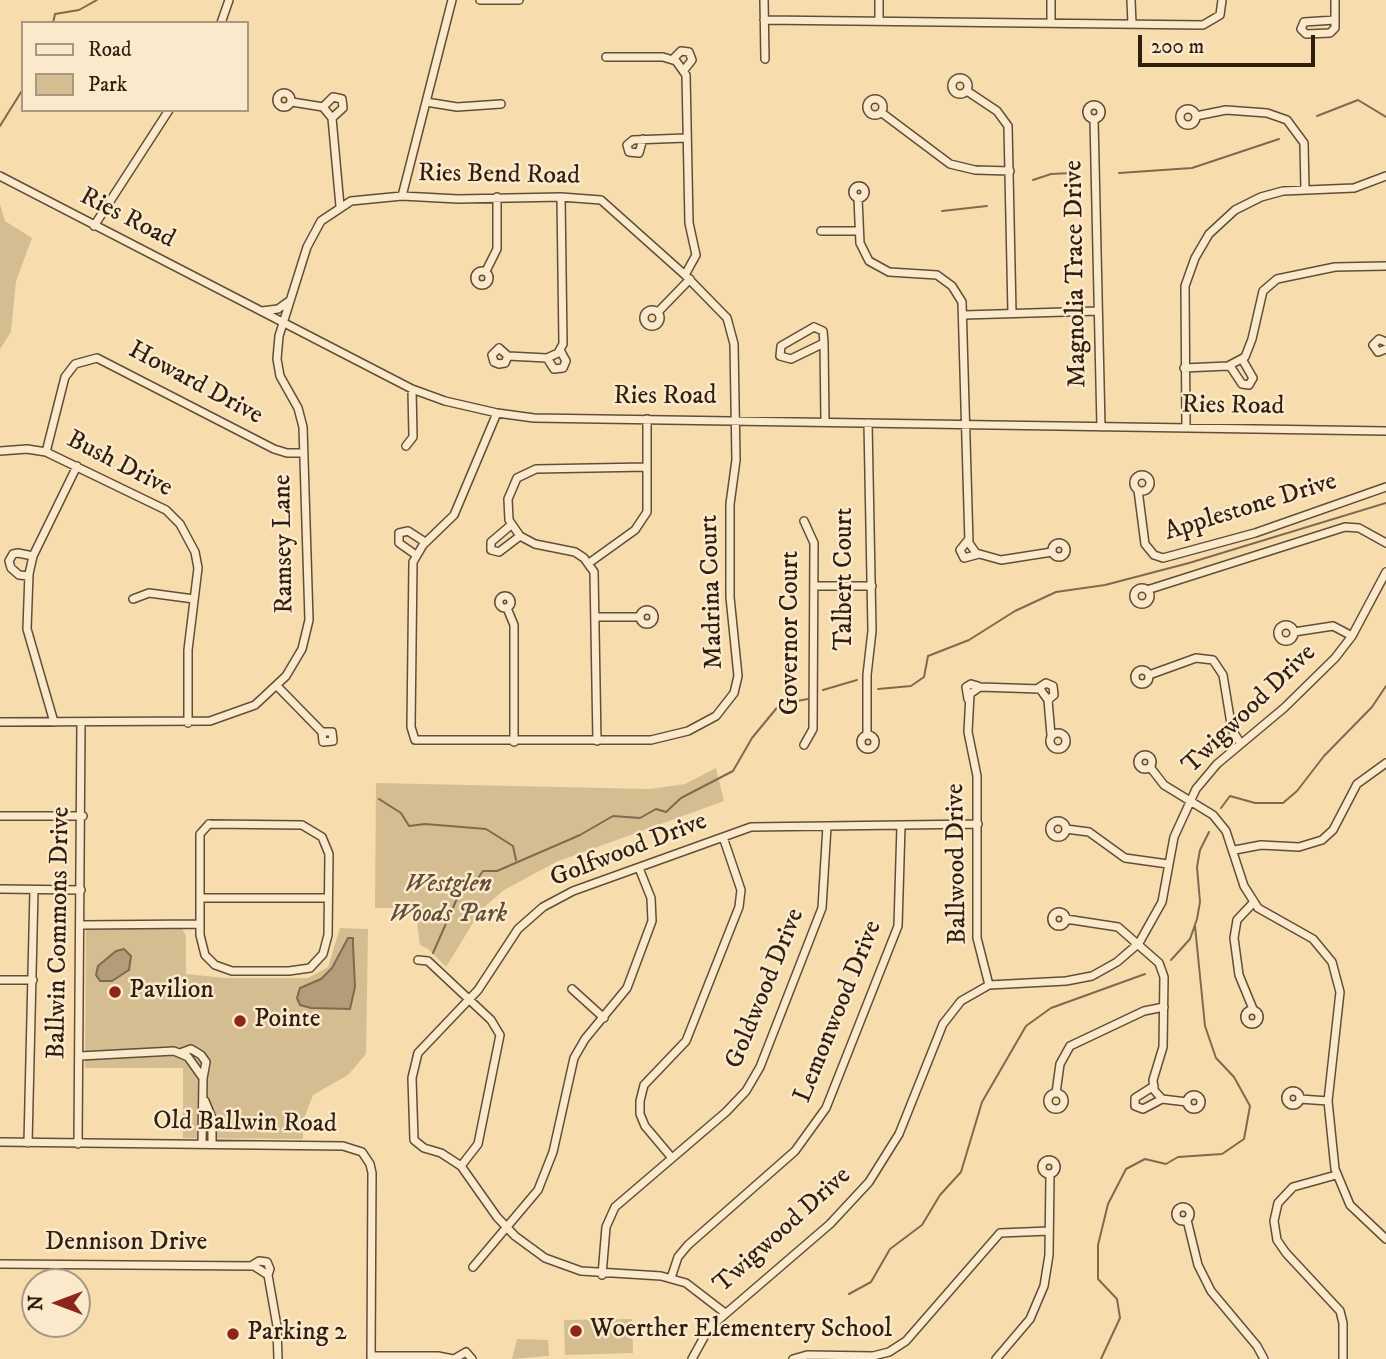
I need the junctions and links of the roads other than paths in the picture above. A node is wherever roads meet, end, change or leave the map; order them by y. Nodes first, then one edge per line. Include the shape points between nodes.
1 (229, 0) edge
2 (452, 0) edge
3 (480, 0) edge
4 (519, 0) edge
5 (764, 0) edge
6 (879, 0) edge
7 (1051, 0) edge
8 (1131, 0) edge
9 (1222, 0) edge
10 (1335, 0) edge
11 (764, 20) junction
12 (879, 20) junction
13 (1335, 20) dead end
14 (222, 21) edge
15 (1051, 22) junction
16 (1132, 24) junction
17 (606, 57) dead end
18 (673, 59) junction
19 (765, 59) dead end
20 (684, 70) junction
21 (967, 91) dead end
22 (292, 102) dead end
23 (426, 102) junction
24 (501, 104) dead end
25 (323, 107) junction
26 (168, 112) edge
27 (882, 113) dead end
28 (1195, 116) dead end
29 (332, 118) junction
30 (1094, 120) dead end
31 (686, 138) junction
32 (643, 139) dead end
33 (1010, 172) junction
34 (0, 176) edge
35 (1386, 176) edge
36 (1305, 190) junction
37 (402, 196) junction
38 (497, 197) junction
39 (561, 197) junction
40 (858, 198) dead end
41 (340, 206) junction
42 (94, 226) junction
43 (821, 231) dead end
44 (859, 231) junction
45 (1386, 266) edge
46 (486, 271) dead end
47 (688, 277) junction
48 (290, 300) junction
49 (1098, 311) junction
50 (261, 312) junction
51 (658, 312) dead end
52 (1012, 313) junction
53 (964, 315) junction
54 (283, 323) junction
55 (1386, 342) edge
56 (824, 343) junction
57 (560, 350) junction
58 (1386, 350) edge
59 (508, 356) dead end
60 (547, 358) junction
61 (1242, 359) junction
62 (1230, 366) junction
63 (1184, 369) junction
64 (412, 388) junction
65 (497, 413) junction
66 (647, 419) junction
67 (736, 419) junction
68 (825, 421) junction
69 (867, 423) junction
70 (965, 426) junction
71 (1101, 427) junction
72 (1186, 427) junction
73 (1386, 431) edge
74 (406, 446) dead end
75 (0, 451) edge
76 (46, 452) junction
77 (304, 453) junction
78 (77, 466) junction
79 (647, 467) junction
80 (1386, 486) edge
81 (1138, 490) dead end
82 (804, 521) dead end
83 (511, 525) junction
84 (520, 536) junction
85 (968, 540) junction
86 (425, 542) junction
87 (1386, 543) edge
88 (1052, 552) dead end
89 (979, 554) junction
90 (416, 555) junction
91 (33, 556) junction
92 (589, 564) junction
93 (1386, 572) edge
94 (29, 576) junction
95 (814, 586) junction
96 (872, 586) junction
97 (1147, 590) dead end
98 (133, 599) dead end
99 (194, 599) junction
100 (507, 608) dead end
101 (596, 617) junction
102 (640, 617) dead end
103 (1294, 632) dead end
104 (1352, 636) junction
105 (1149, 675) dead end
106 (277, 686) junction
107 (0, 722) edge
108 (54, 722) junction
109 (82, 722) junction
110 (188, 723) junction
111 (322, 732) dead end
112 (867, 735) dead end
113 (1051, 735) dead end
114 (597, 741) junction
115 (514, 742) junction
116 (1241, 744) junction
117 (804, 745) dead end
118 (1386, 763) edge
119 (1150, 767) dead end
120 (1189, 800) junction
121 (0, 816) edge
122 (83, 816) junction
123 (978, 824) junction
124 (827, 826) junction
125 (901, 826) junction
126 (1066, 829) dead end
127 (723, 837) junction
128 (1235, 850) junction
129 (1168, 864) junction
130 (639, 868) junction
131 (0, 890) edge
132 (34, 890) junction
133 (81, 890) junction
134 (200, 898) junction
135 (327, 898) junction
136 (1253, 902) junction
137 (1066, 919) dead end
138 (200, 924) junction
139 (82, 925) junction
140 (1139, 943) junction
141 (418, 960) dead end
142 (0, 980) edge
143 (33, 980) junction
144 (989, 985) junction
145 (572, 989) dead end
146 (469, 1000) junction
147 (1164, 1007) junction
148 (1253, 1009) dead end
149 (604, 1018) junction
150 (80, 1056) junction
151 (1154, 1086) junction
152 (1056, 1093) dead end
153 (203, 1097) junction
154 (1162, 1099) junction
155 (1300, 1099) dead end
156 (1328, 1101) junction
157 (1187, 1102) dead end
158 (0, 1142) edge
159 (29, 1143) junction
160 (78, 1144) junction
161 (202, 1144) junction
162 (212, 1144) junction
163 (672, 1158) junction
164 (461, 1167) junction
165 (1050, 1174) dead end
166 (1336, 1175) junction
167 (1187, 1220) dead end
168 (506, 1228) junction
169 (1049, 1231) junction
170 (1386, 1239) edge
171 (0, 1264) edge
172 (473, 1267) dead end
173 (602, 1275) junction
174 (671, 1278) junction
175 (724, 1313) junction
176 (371, 1358) edge
177 (278, 1359) edge
178 (454, 1359) edge
179 (472, 1359) edge
180 (691, 1359) edge
181 (793, 1359) edge
182 (996, 1359) edge
183 (1264, 1359) edge
184 (1343, 1359) edge

1 - 14 street
2 - 23 street
3 - 4 street
5 - 11 street
6 - 12 street
7 - 15 street
8 - 16 street
9 - 16 street via 1220,15 1203,25
10 - 13 street
11 - 12 street
11 - 19 street
12 - 15 street
15 - 16 street
17 - 18 street
18 - 20 street
18 - 20 street via 681,51 689,52 692,60
20 - 31 street via 689,88
21 - 33 street via 1005,120
22 - 25 street
23 - 24 street via 457,107
23 - 37 street
25 - 29 street
25 - 29 street via 333,97 342,99 342,110
26 - 42 street
27 - 33 street via 950,164
28 - 36 street via 1226,110 1267,113 1287,120 1304,144
29 - 41 street
30 - 49 street, Magnolia Trace Drive
31 - 32 street
31 - 47 street via 689,230 696,255
33 - 52 street
34 - 42 street, Ries Road
35 - 36 street via 1354,188
36 - 63 street via 1251,201 1225,218 1204,241 1185,286
37 - 38 street, Ries Bend Road
37 - 41 street, Ries Bend Road
38 - 39 street, Ries Bend Road
38 - 46 street via 497,249
39 - 47 street, Ries Bend Road via 593,198 612,207
39 - 57 street via 564,337
40 - 44 street
41 - 48 street via 326,215 312,235
42 - 50 street, Ries Road
43 - 44 street
44 - 53 street via 862,249 875,266 889,272 942,277 959,296
45 - 61 street via 1335,267 1272,282 1261,296 1252,339
47 - 51 street
47 - 67 street, Ries Bend Road via 730,324
48 - 50 street via 278,309
48 - 54 street
49 - 52 street
49 - 71 street, Magnolia Trace Drive
50 - 54 street, Ries Road
52 - 53 street
53 - 70 street
54 - 64 street, Ries Road
54 - 77 street, Ramsey Lane via 276,350 278,368 303,421
55 - 58 street via 1379,338 1373,345 1378,352
56 - 56 street via 823,331 814,327 783,344 779,354 791,359
56 - 68 street
57 - 60 street
57 - 60 street via 566,360 563,368 554,369
59 - 60 street
61 - 62 street
61 - 62 street via 1253,379 1249,385 1242,384
62 - 63 street
63 - 72 street
64 - 65 street, Ries Road
64 - 74 street via 413,437
65 - 66 street, Ries Road via 534,418
65 - 86 street via 454,515
66 - 67 street, Ries Road
66 - 79 street
67 - 68 street, Ries Road
67 - 114 street, Madrina Court via 730,504 730,606 738,676 734,693 716,716 688,731 651,740
68 - 69 street, Ries Road
69 - 70 street, Ries Road
69 - 96 street, Talbert Court
70 - 71 street, Ries Road
70 - 85 street
71 - 72 street, Ries Road
72 - 73 street, Ries Road
75 - 76 street, Bush Drive
76 - 77 street, Howard Drive via 65,377 75,364 97,359 274,449
76 - 78 street, Bush Drive
77 - 106 street, Ramsey Lane via 309,620 297,659
78 - 91 street
78 - 99 street, Bush Drive via 166,510 180,523 198,568
79 - 83 street via 530,471 517,478 509,491
79 - 92 street via 645,517
80 - 81 street, Applestone Drive via 1265,529 1163,558 1145,544
82 - 95 street, Governor Court via 814,543
83 - 84 street
83 - 84 street via 491,542 491,550 499,552
84 - 92 street via 535,544 570,550
85 - 89 street
85 - 89 street via 960,550 964,558
86 - 90 street
86 - 90 street via 408,531 399,534 399,543
87 - 97 street via 1359,528 1345,527
88 - 89 street via 1001,560
90 - 115 street, Madrina Court via 411,727 415,740
91 - 94 street
91 - 94 street via 13,554 9,561 19,575
92 - 101 street via 595,578
93 - 104 street, Twigwood Drive
94 - 108 street via 27,629
95 - 96 street
95 - 117 street, Governor Court via 813,729
96 - 112 street, Talbert Court
98 - 99 street via 149,593
99 - 110 street, Bush Drive via 188,650
100 - 115 street via 514,625
101 - 102 street
101 - 114 street
103 - 104 street via 1333,626
104 - 116 street, Twigwood Drive via 1298,695
105 - 116 street via 1196,658 1213,660 1221,669 1232,730
106 - 110 street, Ramsey Lane via 238,713
106 - 111 street
107 - 108 street, Ramsey Lane
108 - 109 street, Ramsey Lane
109 - 110 street, Ramsey Lane
109 - 122 street, Ballwin Commons Drive
113 - 123 street, Ballwood Drive via 1044,691 973,689 968,699 968,732 977,776
114 - 115 street, Madrina Court
116 - 120 street, Twigwood Drive via 1205,777
118 - 128 street via 1357,784 1337,823 1322,840 1299,847 1261,845
119 - 120 street via 1164,785
120 - 128 street via 1218,820
120 - 129 street, Twigwood Drive
121 - 122 street
122 - 133 street, Ballwin Commons Drive
123 - 125 street, Golfwood Drive
123 - 144 street, Ballwood Drive via 977,938
124 - 125 street, Golfwood Drive
124 - 127 street, Golfwood Drive via 751,827
124 - 163 street, Goldwood Drive via 822,908 760,1067 738,1099
125 - 174 street, Lemonwood Drive via 898,926 826,1108 795,1150 688,1245
126 - 129 street via 1088,832 1128,860
127 - 130 street, Golfwood Drive
127 - 163 street via 741,890 739,907 686,1041 644,1085 639,1101 645,1126
128 - 136 street
129 - 140 street, Twigwood Drive via 1157,915
130 - 146 street, Golfwood Drive via 573,891 538,911 505,944
130 - 149 street via 651,898 652,921 625,992
131 - 132 street
132 - 133 street
132 - 143 street
133 - 139 street, Ballwin Commons Drive
134 - 135 street
134 - 135 street via 200,834 205,826 293,824 311,828 326,843
134 - 138 street
135 - 138 street via 325,949 315,964 303,970 222,969 205,955
136 - 148 street via 1237,920 1234,938 1240,975
136 - 156 street via 1263,913 1313,939 1335,969 1340,1000
137 - 140 street via 1118,928
138 - 139 street
139 - 150 street, Ballwin Commons Drive
140 - 144 street, Twigwood Drive via 1109,967 1083,978
140 - 147 street via 1163,970
141 - 146 street via 428,961
142 - 143 street
143 - 159 street
144 - 175 street, Twigwood Drive via 961,1001 943,1024 894,1145 861,1192
145 - 149 street
146 - 164 street via 496,1025 500,1035 478,1144
146 - 164 street, Golfwood Drive via 424,1045 415,1061 414,1140
147 - 151 street via 1163,1047
147 - 152 street via 1144,1011 1070,1046 1060,1064
149 - 168 street via 585,1039 570,1067 542,1183
150 - 153 street via 180,1053 203,1078
150 - 160 street, Ballwin Commons Drive
151 - 154 street
151 - 154 street via 1136,1096 1135,1106 1143,1109
153 - 161 street
153 - 162 street via 212,1118
154 - 157 street
155 - 156 street
156 - 166 street
158 - 159 street, Old Ballwin Road
159 - 160 street, Old Ballwin Road
160 - 161 street, Old Ballwin Road
161 - 162 street, Old Ballwin Road
162 - 176 street, Old Ballwin Road via 343,1146 367,1158 372,1173
163 - 173 street, Goldwood Drive via 611,1212
164 - 168 street
165 - 169 street
166 - 170 street via 1356,1213
166 - 184 street via 1293,1187 1278,1203 1273,1221 1286,1253 1340,1311
167 - 183 street via 1206,1283
168 - 172 street
168 - 173 street via 545,1258
169 - 181 street via 1000,1233 906,1340 889,1352
169 - 182 street via 1048,1268 1039,1302
171 - 177 street, Dennison Drive via 251,1266 268,1275
173 - 174 street
174 - 175 street via 701,1292
175 - 180 street, Twigwood Drive via 703,1336
176 - 178 street
178 - 179 street via 466,1352

